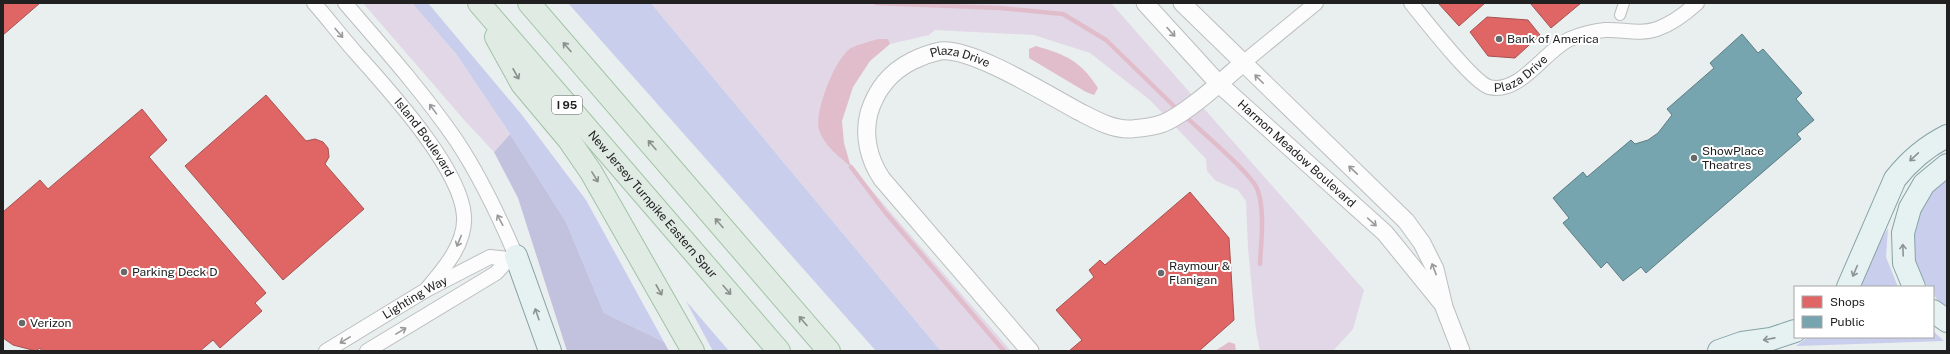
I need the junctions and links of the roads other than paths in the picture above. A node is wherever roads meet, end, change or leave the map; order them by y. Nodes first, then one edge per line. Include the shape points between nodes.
1 (314, 3) edge
2 (345, 3) edge
3 (478, 3) edge
4 (530, 3) edge
5 (1145, 3) edge
6 (1182, 3) edge
7 (1316, 3) edge
8 (1411, 3) edge
9 (1624, 3) edge
10 (1697, 3) edge
11 (1620, 15) dead end
12 (1243, 63) junction
13 (1218, 84) junction
14 (1947, 136) edge
15 (1947, 165) edge
16 (512, 258) junction
17 (1848, 286) edge
18 (1914, 286) edge
19 (426, 290) junction
20 (1444, 307) junction
21 (1934, 312) edge
22 (1947, 321) edge
23 (1794, 331) edge
24 (326, 351) edge
25 (368, 351) edge
26 (550, 351) edge
27 (693, 351) edge
28 (779, 351) edge
29 (829, 351) edge
30 (1030, 351) edge
31 (1461, 351) edge
32 (1719, 351) edge

1 -> 19 street, Island Boulevard via 408,112 443,165 462,203 465,218 455,251
16 -> 2 street, Island Boulevard via 504,227 456,140
3 -> 27 highway via 522,84 569,140 595,177
3 -> 28 highway, New Jersey Turnpike Eastern Spur / I 95
29 -> 4 highway
5 -> 13 street, Harmon Meadow Boulevard
6 - 12 street, Harmon Meadow Boulevard
7 - 12 street, Plaza Drive
8 - 10 street, Plaza Drive via 1481,83 1497,88 1513,84 1568,40 1587,32 1656,30
9 - 11 street
12 - 13 street, Plaza Drive
20 -> 12 street, Harmon Meadow Boulevard via 1435,269 1422,244 1406,222
13 -> 20 street, Harmon Meadow Boulevard via 1385,234
13 - 30 street, Plaza Drive via 1175,118 1161,124 1130,129 1117,128 1092,118 967,54 940,51 919,58 896,71 882,85 874,99 868,121 868,151 874,167
14 -> 17 main road via 1919,153 1895,179
18 -> 15 main road via 1904,263 1902,233 1910,208 1924,184
16 - 19 street, Lighting Way via 490,257
25 -> 16 street, Lighting Way via 496,273
26 -> 16 main road
19 -> 24 street, Lighting Way
20 - 31 street, Harmon Meadow Boulevard
21 - 22 main road
23 -> 32 main road

